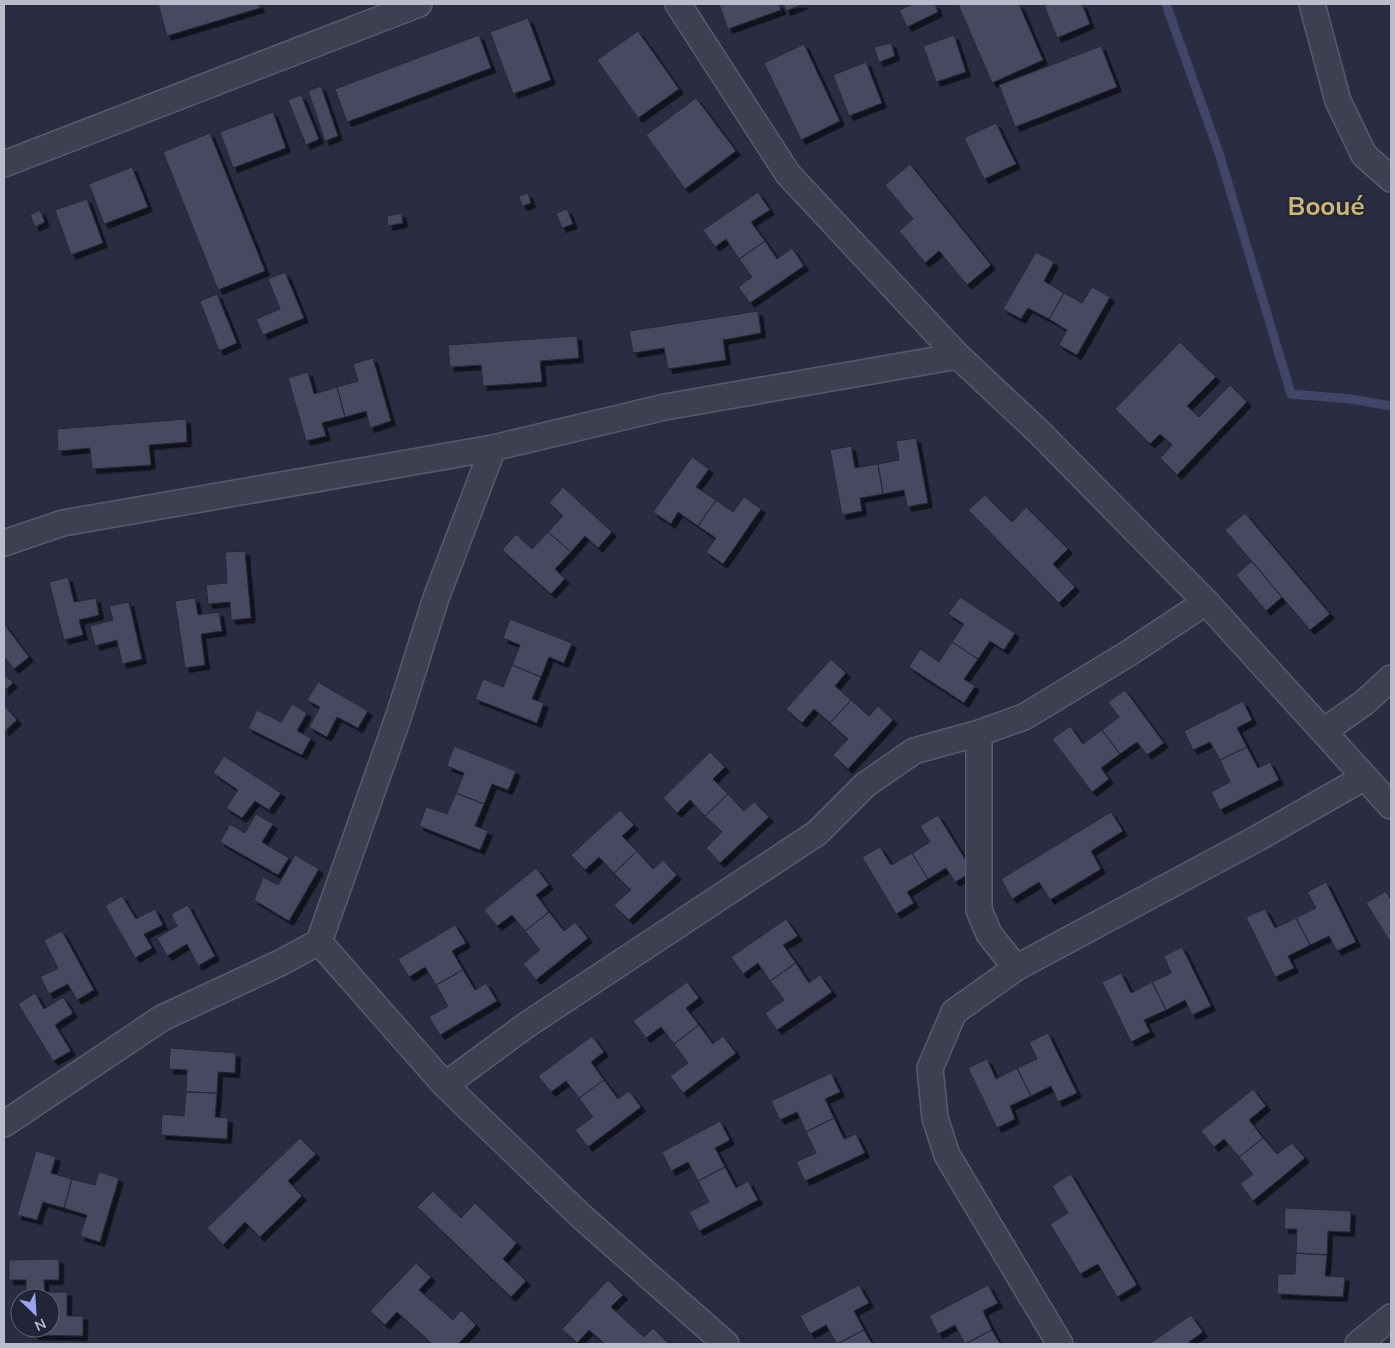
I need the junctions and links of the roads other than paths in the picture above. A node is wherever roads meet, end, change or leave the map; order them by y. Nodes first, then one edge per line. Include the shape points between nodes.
1 (419, 4) edge
2 (678, 4) edge
3 (1312, 4) edge
4 (4, 164) edge
5 (1391, 179) edge
6 (958, 356) junction
7 (493, 448) junction
8 (4, 542) edge
9 (1206, 602) junction
10 (1391, 678) edge
11 (1324, 731) junction
12 (979, 733) junction
13 (1365, 777) junction
14 (1391, 806) edge
15 (319, 942) junction
16 (1016, 968) junction
17 (445, 1084) junction
18 (4, 1124) edge
19 (1391, 1317) edge
20 (726, 1344) edge
21 (1060, 1344) edge
22 (1358, 1344) edge

1 - 4 street
2 - 6 street via 788,174
3 - 5 street via 1338,101 1364,155
6 - 7 street via 665,407
6 - 9 street
7 - 8 street via 63,523
7 - 15 street via 436,598 399,715
9 - 11 street
9 - 12 street via 1024,717
10 - 11 street
11 - 13 street
12 - 16 street via 979,910 989,934
12 - 17 street via 914,751 865,785 817,833 528,1024
13 - 14 street
13 - 16 street
15 - 17 street
15 - 18 street via 162,1018
16 - 21 street via 954,1012 930,1068 935,1118 947,1155
17 - 20 street via 582,1217
19 - 22 street

